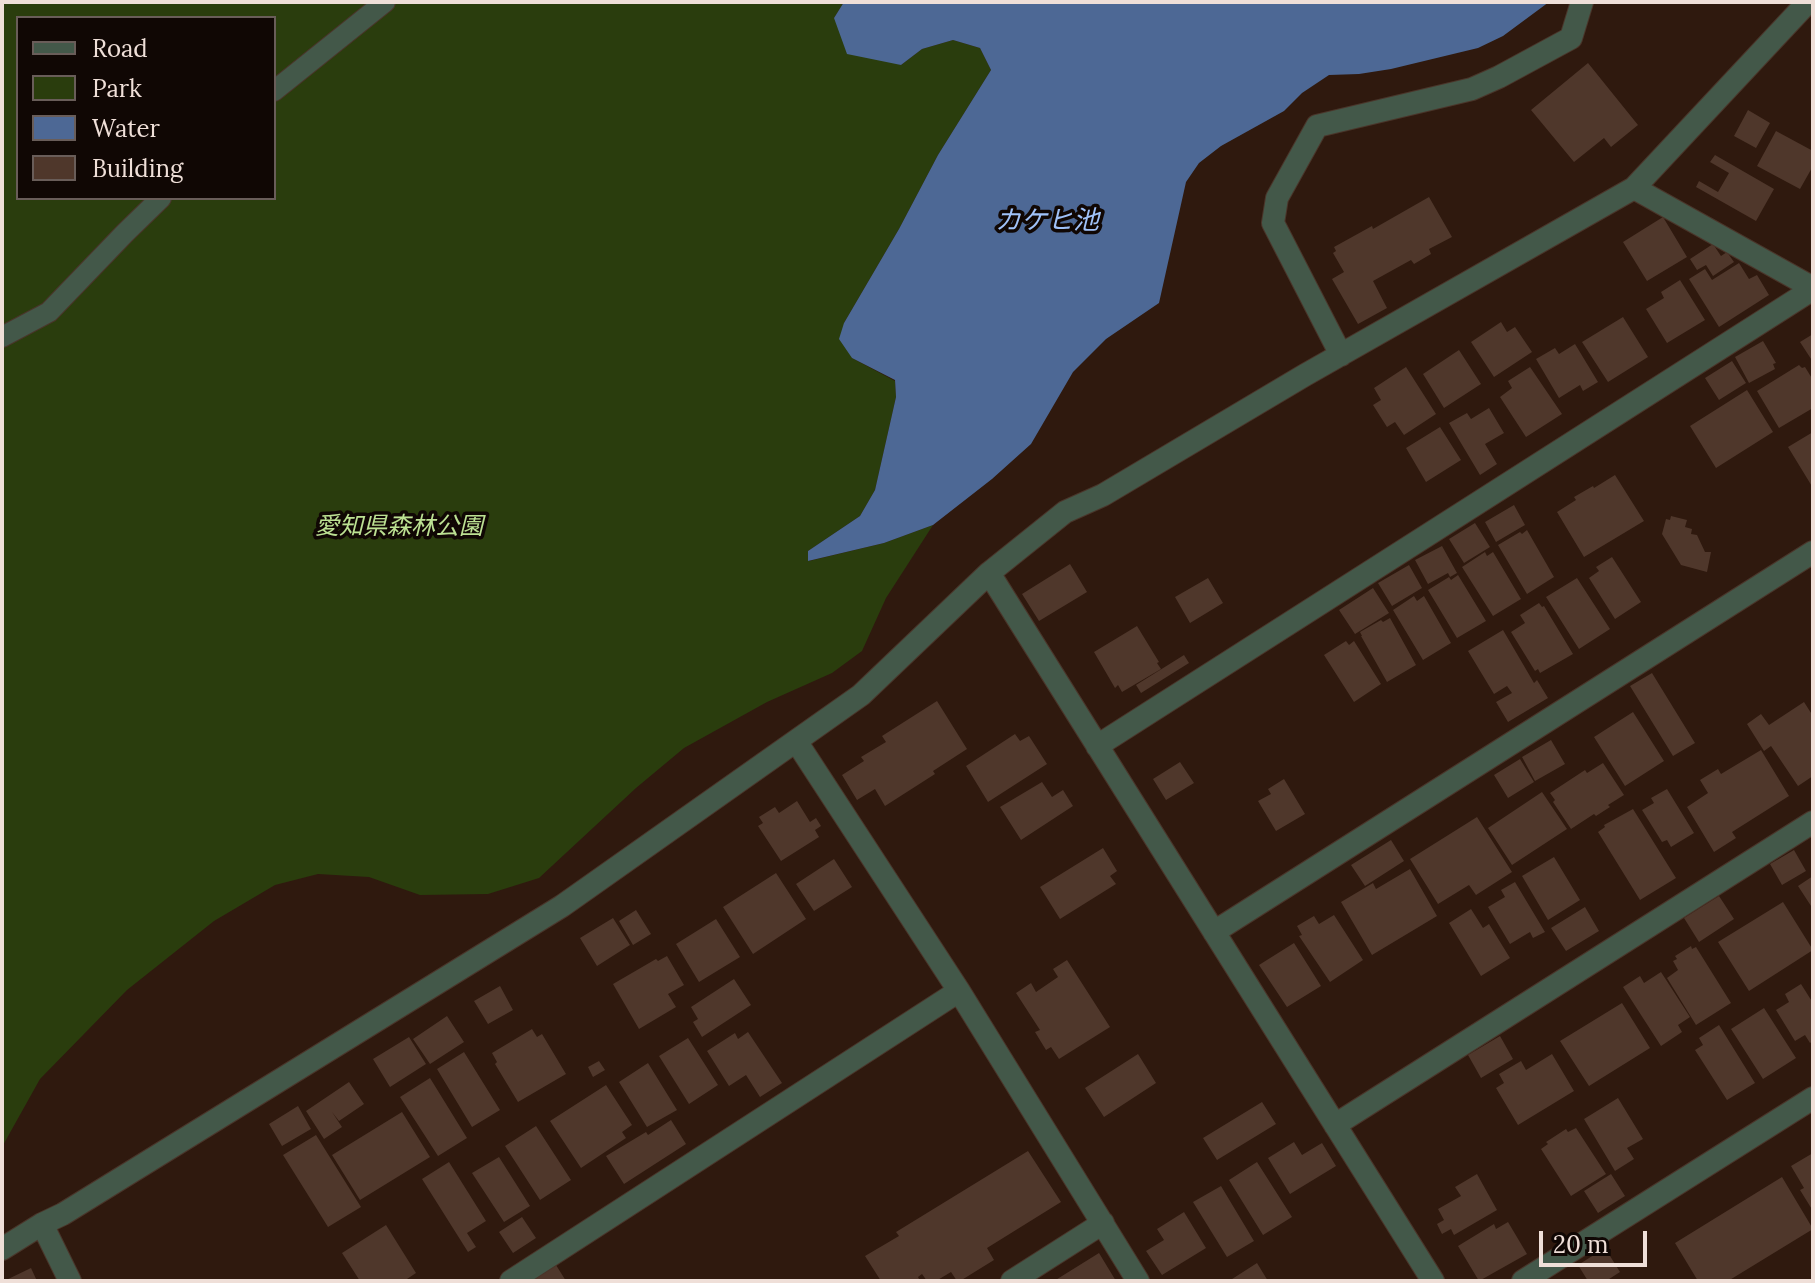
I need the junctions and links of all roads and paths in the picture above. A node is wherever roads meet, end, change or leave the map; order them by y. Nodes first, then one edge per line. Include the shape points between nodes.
1 (385, 2) edge
2 (1582, 2) edge
3 (1808, 2) edge
4 (276, 89) edge
5 (1634, 188) junction
6 (159, 200) edge
7 (1813, 288) edge
8 (2, 337) edge
9 (1341, 355) junction
10 (1813, 552) edge
11 (989, 573) junction
12 (796, 741) junction
13 (1097, 746) junction
14 (1813, 822) edge
15 (1214, 932) junction
16 (959, 991) junction
17 (1813, 1098) edge
18 (1335, 1125) junction
19 (1103, 1223) junction
20 (42, 1224) junction
21 (2, 1249) edge
22 (70, 1281) edge
23 (511, 1281) edge
24 (1012, 1281) edge
25 (1138, 1281) edge
26 (1433, 1281) edge
27 (1523, 1281) edge

1 - 4 lane
2 - 9 street via 1571,38 1499,77 1472,89 1317,126 1277,198 1273,223
3 - 5 street
5 - 7 street
5 - 9 street
6 - 8 lane via 49,312
7 - 13 street
9 - 11 street via 1103,495 1065,512
10 - 15 street
11 - 12 street via 861,695
11 - 13 street
12 - 16 street
12 - 20 street via 562,906
13 - 15 street
14 - 18 street
15 - 18 street
16 - 19 street
16 - 23 street
17 - 27 street
18 - 26 street
19 - 24 street
19 - 25 street
20 - 21 street
20 - 22 street

